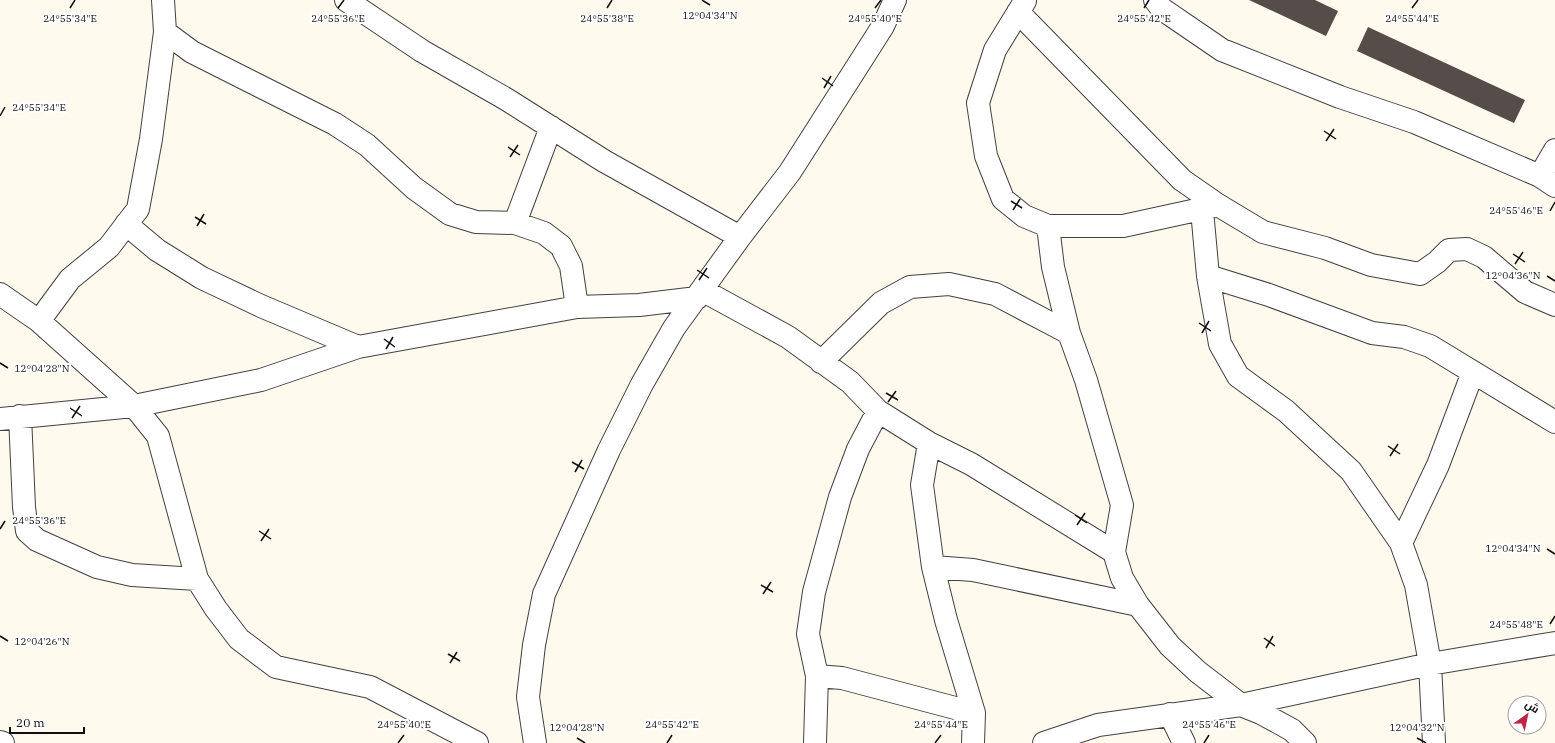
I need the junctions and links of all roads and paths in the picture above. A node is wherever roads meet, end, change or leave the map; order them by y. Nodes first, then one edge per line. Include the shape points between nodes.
1 (163, 0) edge
2 (346, 0) edge
3 (894, 0) edge
4 (1155, 0) edge
5 (1022, 6) edge
6 (165, 32) junction
7 (551, 127) junction
8 (1555, 150) edge
9 (1547, 181) edge
10 (1210, 208) junction
11 (515, 223) junction
12 (126, 224) junction
13 (1048, 226) junction
14 (740, 236) junction
15 (1208, 276) junction
16 (0, 294) edge
17 (699, 294) junction
18 (1555, 305) edge
19 (577, 307) junction
20 (39, 321) junction
21 (1069, 333) junction
22 (358, 347) junction
23 (821, 362) junction
24 (1473, 372) junction
25 (134, 406) junction
26 (878, 411) junction
27 (10, 418) edge
28 (1555, 422) edge
29 (929, 443) junction
30 (1401, 543) junction
31 (1114, 552) junction
32 (933, 567) junction
33 (197, 579) junction
34 (1138, 605) junction
35 (1555, 643) edge
36 (1430, 664) junction
37 (817, 676) junction
38 (1241, 705) junction
39 (974, 713) junction
40 (1170, 714) junction
41 (0, 742) edge
42 (3, 743) edge
43 (477, 743) edge
44 (535, 743) edge
45 (814, 743) edge
46 (973, 743) edge
47 (1044, 743) edge
48 (1184, 743) edge
49 (1305, 743) edge
50 (1434, 743) edge

1 - 6 street
2 - 7 street via 422,52 506,98
3 - 14 street via 883,26 790,172
4 - 9 street via 1162,9 1222,50 1340,97 1414,122
5 - 10 street
5 - 13 street via 995,50 978,103 986,156 1003,199 1024,216
6 - 11 street via 192,52 335,124 367,145 414,188 450,214 476,222
6 - 12 street via 151,139 138,210
7 - 11 street
7 - 14 street via 604,161
8 - 9 street
10 - 13 street via 1123,226
10 - 15 street
10 - 18 street via 1263,232 1325,248 1371,265 1420,274 1449,250 1467,249 1499,268 1525,292
11 - 19 street via 544,233 561,246 571,266
12 - 20 street via 109,246 70,279
12 - 22 street via 157,250 202,278
13 - 21 street via 1053,267
14 - 17 street
15 - 24 street via 1372,332 1430,346
15 - 30 street via 1220,344 1238,376 1286,412 1352,471
16 - 20 street
17 - 19 street via 639,305
17 - 23 street via 788,337
17 - 44 street via 674,328 642,384 544,594 534,645 528,697
19 - 22 street
20 - 25 street
21 - 23 street via 995,294 949,284 910,287 881,303
21 - 31 street via 1093,402 1122,505
22 - 25 street via 261,380
23 - 26 street via 850,382
24 - 28 street
24 - 30 street via 1438,465
25 - 27 street
25 - 33 street via 158,436
26 - 29 street
26 - 37 street via 858,449 840,497 814,592 808,634
27 - 33 street via 27,531 37,540 96,567 132,575
29 - 31 street via 971,464
29 - 32 street via 922,485
30 - 36 street via 1416,584
31 - 34 street via 1122,578
32 - 34 street via 973,570
32 - 39 street
33 - 43 street via 239,639 276,667 370,687
34 - 38 street via 1170,646 1198,672
35 - 36 street
36 - 38 street
36 - 50 street
37 - 39 street via 842,678
37 - 45 street
38 - 40 street
38 - 49 street via 1292,730
39 - 46 street
40 - 47 street via 1098,725
40 - 48 street
41 - 42 street

